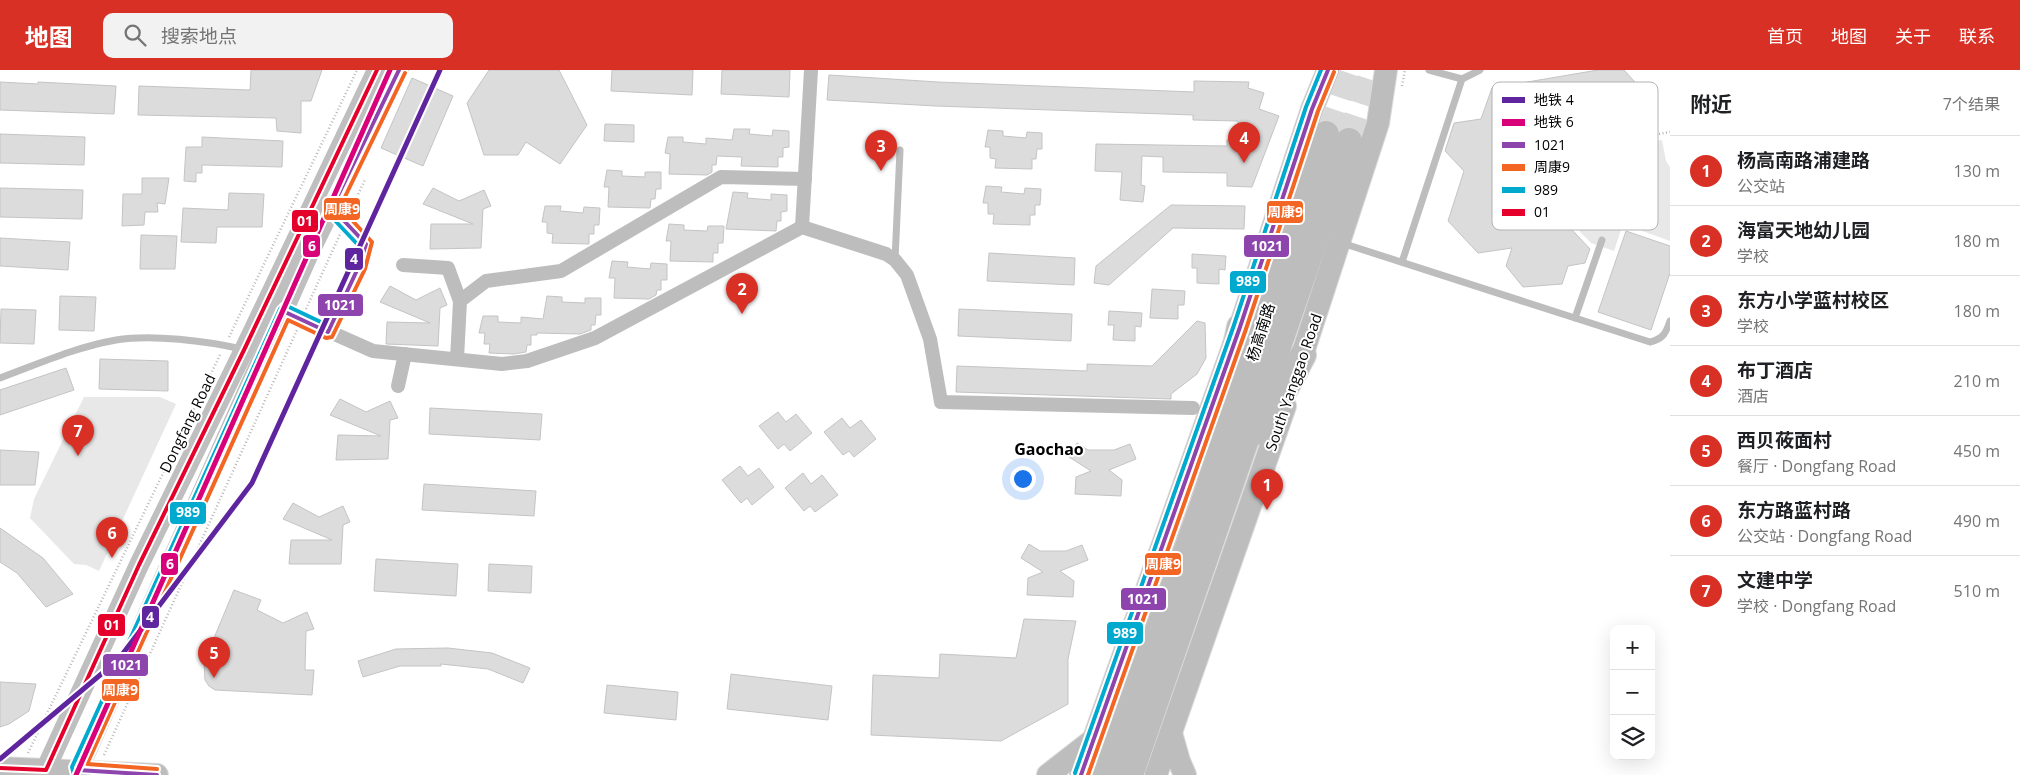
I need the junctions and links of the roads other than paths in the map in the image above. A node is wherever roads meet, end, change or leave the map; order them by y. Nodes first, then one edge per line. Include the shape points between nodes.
1 (377, 70) edge
2 (399, 70) edge
3 (811, 70) edge
4 (1328, 70) edge
5 (1386, 70) edge
6 (1429, 70) edge
7 (1480, 70) edge
8 (1462, 78) junction
9 (1337, 137) tunnel mouth
10 (900, 150) dead end
11 (805, 179) junction
12 (339, 215) junction
13 (802, 227) junction
14 (1602, 240) dead end
15 (1339, 243) junction
16 (895, 260) junction
17 (1402, 262) junction
18 (403, 265) dead end
19 (460, 301) junction
20 (293, 316) junction
21 (1575, 318) junction
22 (1670, 321) edge
23 (1240, 327) junction
24 (328, 332) junction
25 (244, 350) junction
26 (405, 354) junction
27 (1303, 355) junction
28 (458, 359) junction
29 (0, 378) edge
30 (398, 386) dead end
31 (1193, 408) dead end
32 (1213, 505) junction
33 (1171, 732) junction
34 (1093, 740) junction
35 (10, 768) edge
36 (44, 772) edge
37 (84, 772) edge
38 (157, 775) edge
39 (1048, 775) edge
40 (1081, 775) edge
41 (1106, 775) edge
42 (1130, 775) edge
43 (1156, 775) edge
44 (1185, 775) edge

1 - 25 main road, Dongfang Road
2 - 12 main road
3 - 11 street
4 - 23 main road via 1312,109
5 - 15 main road, South Yanggao Road via 1378,123
6 - 8 lane
7 - 8 lane
8 - 17 lane
9 - 32 highway, 杨高南路
10 - 16 lane
11 - 13 street
11 - 19 street via 721,177 562,271 486,281
12 - 20 main road via 311,249
12 - 24 lane via 366,244
13 - 16 street via 886,254
13 - 28 street via 595,338 526,361 502,364
14 - 21 lane
15 - 17 lane
15 - 27 main road, South Yanggao Road
16 - 31 street via 908,275 930,339 941,402
17 - 21 lane
18 - 19 street via 448,268
19 - 28 street
20 - 24 street
20 - 37 main road
21 - 22 lane via 1650,342 1666,334
23 - 32 highway
23 - 34 main road
24 - 26 street via 373,351
25 - 29 lane via 163,338 117,340 78,349
25 - 36 main road, Dongfang Road via 139,565
26 - 28 street
26 - 30 street
27 - 32 highway
27 - 33 main road, South Yanggao Road
32 - 41 highway
32 - 42 highway
33 - 43 main road, South Yanggao Road
33 - 44 main road
34 - 39 main road
34 - 40 main road
35 - 36 main road
36 - 37 main road
37 - 38 main road

